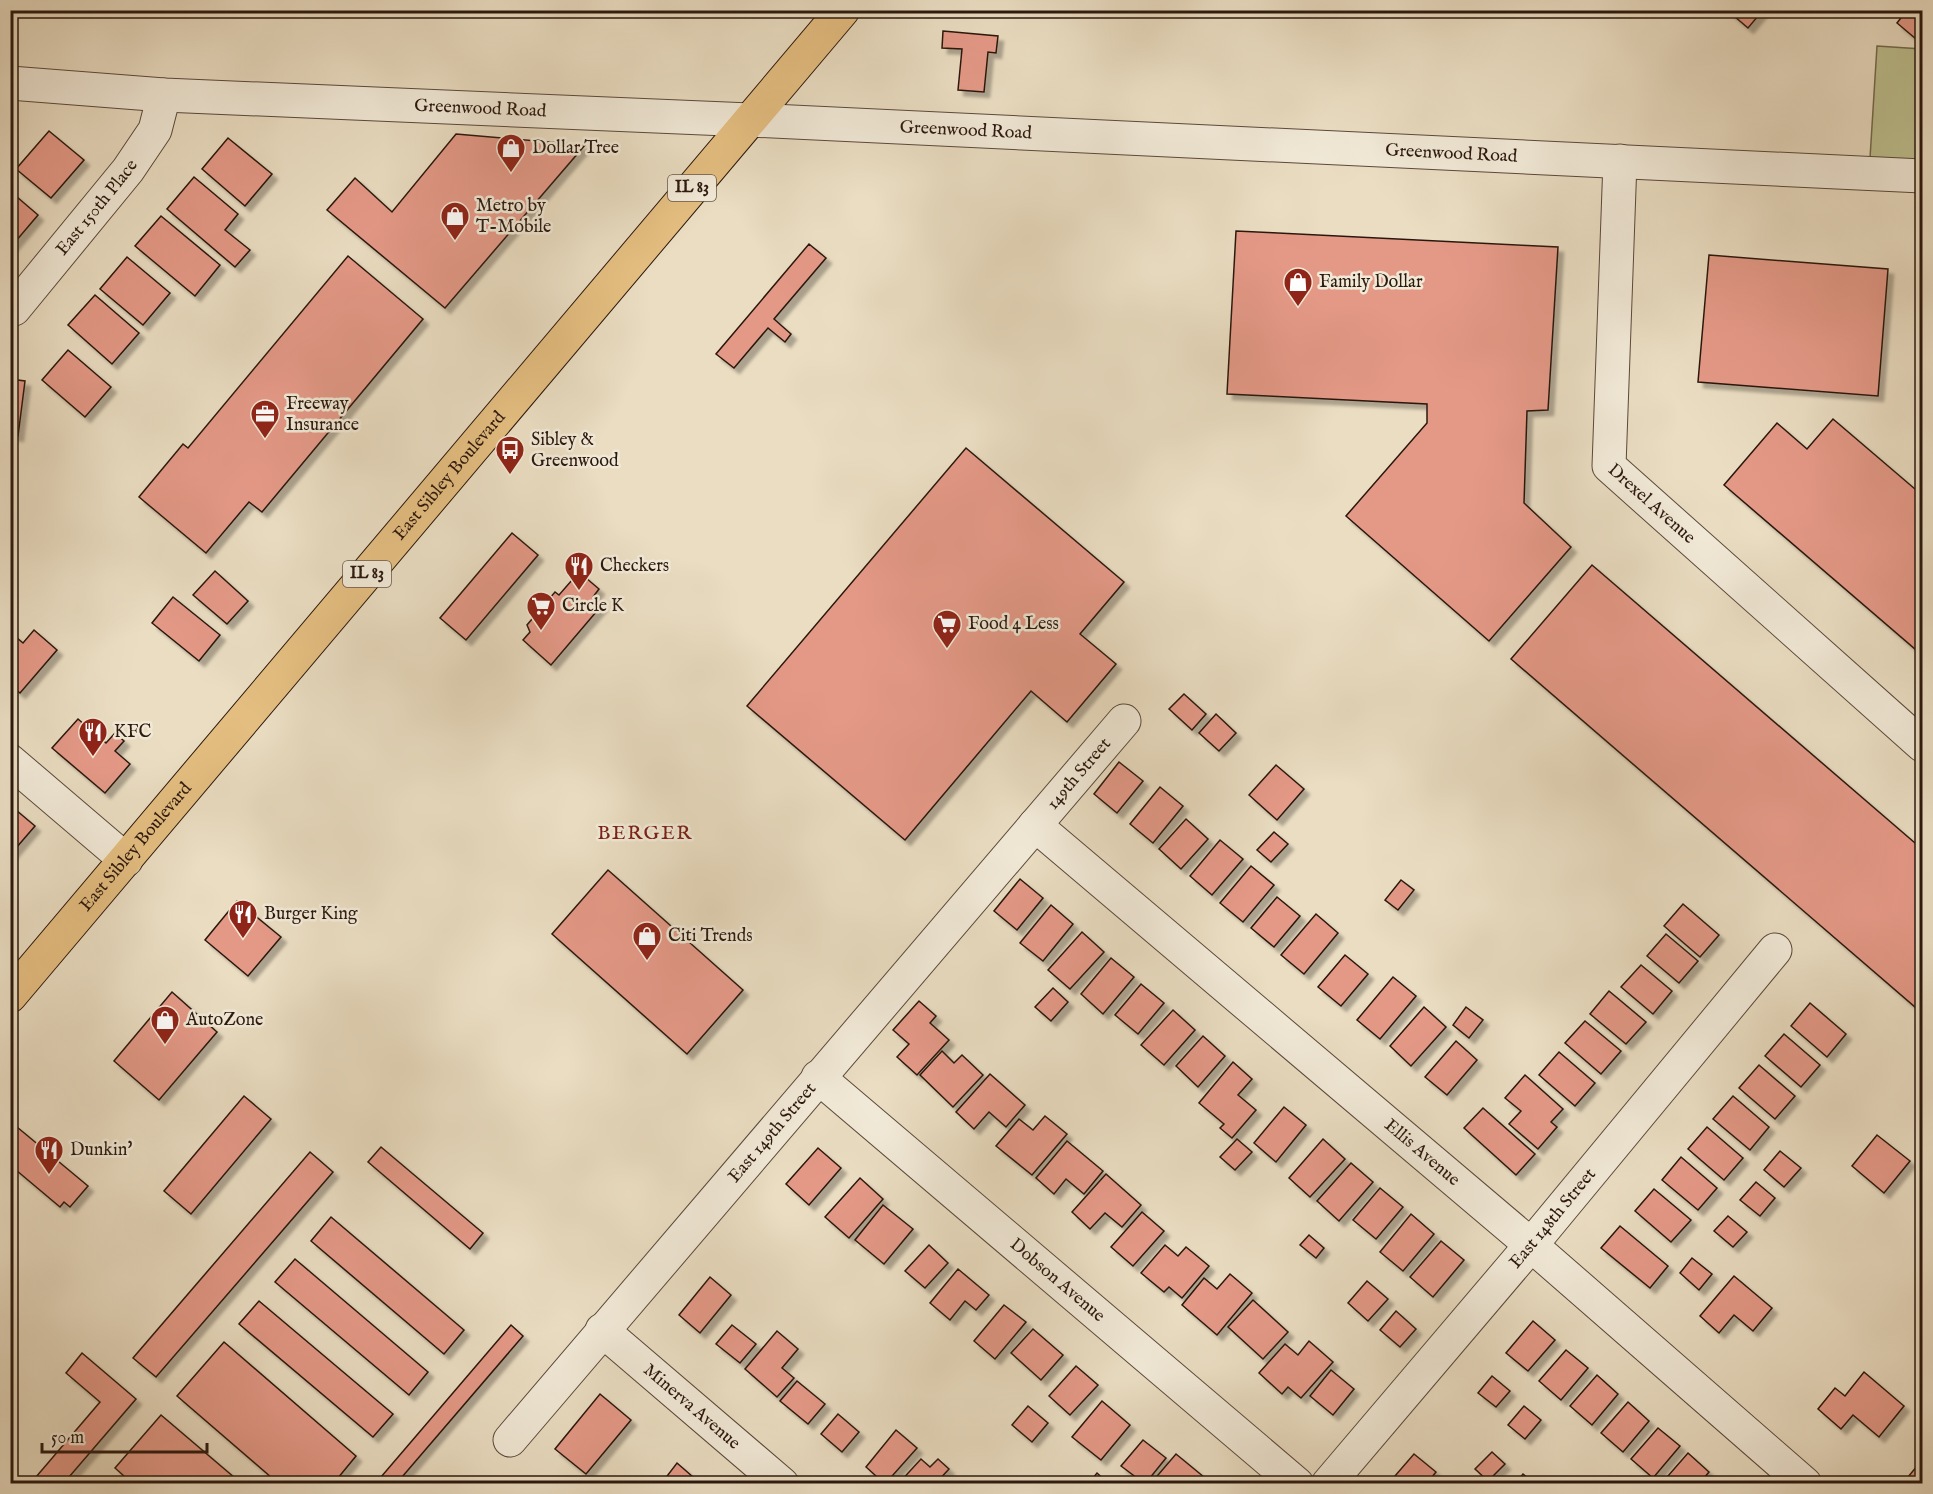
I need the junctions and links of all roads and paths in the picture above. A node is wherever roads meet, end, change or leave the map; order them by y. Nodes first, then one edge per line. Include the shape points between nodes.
1 (843, 10) edge
2 (10, 83) edge
3 (164, 95) junction
4 (750, 120) junction
5 (1620, 161) junction
6 (1923, 176) edge
7 (12, 308) edge
8 (1124, 722) dead end
9 (1923, 745) edge
10 (10, 761) edge
11 (1035, 825) junction
12 (126, 860) junction
13 (1775, 950) dead end
14 (10, 996) edge
15 (818, 1077) junction
16 (1531, 1245) junction
17 (602, 1330) junction
18 (510, 1440) dead end
19 (782, 1484) edge
20 (1297, 1484) edge
21 (1328, 1484) edge
22 (1805, 1484) edge

1 - 4 main road, East Sibley Boulevard / IL 83
2 - 3 street, Greenwood Road
3 - 4 street, Greenwood Road
3 - 7 street, East 150th Place via 155,130 128,170
4 - 5 street, Greenwood Road
4 - 12 main road, East Sibley Boulevard / IL 83
5 - 6 street, Greenwood Road
5 - 9 street, Drexel Avenue via 1609,466
8 - 11 street, 149th Street
10 - 12 street
11 - 15 street, East 149th Street
11 - 16 street, Ellis Avenue
12 - 14 main road, East Sibley Boulevard / IL 83
13 - 16 street, East 148th Street
15 - 17 street, East 149th Street
15 - 20 street, Dobson Avenue
16 - 21 street, East 148th Street
16 - 22 street, Ellis Avenue
17 - 18 street, East 149th Street
17 - 19 street, Minerva Avenue

